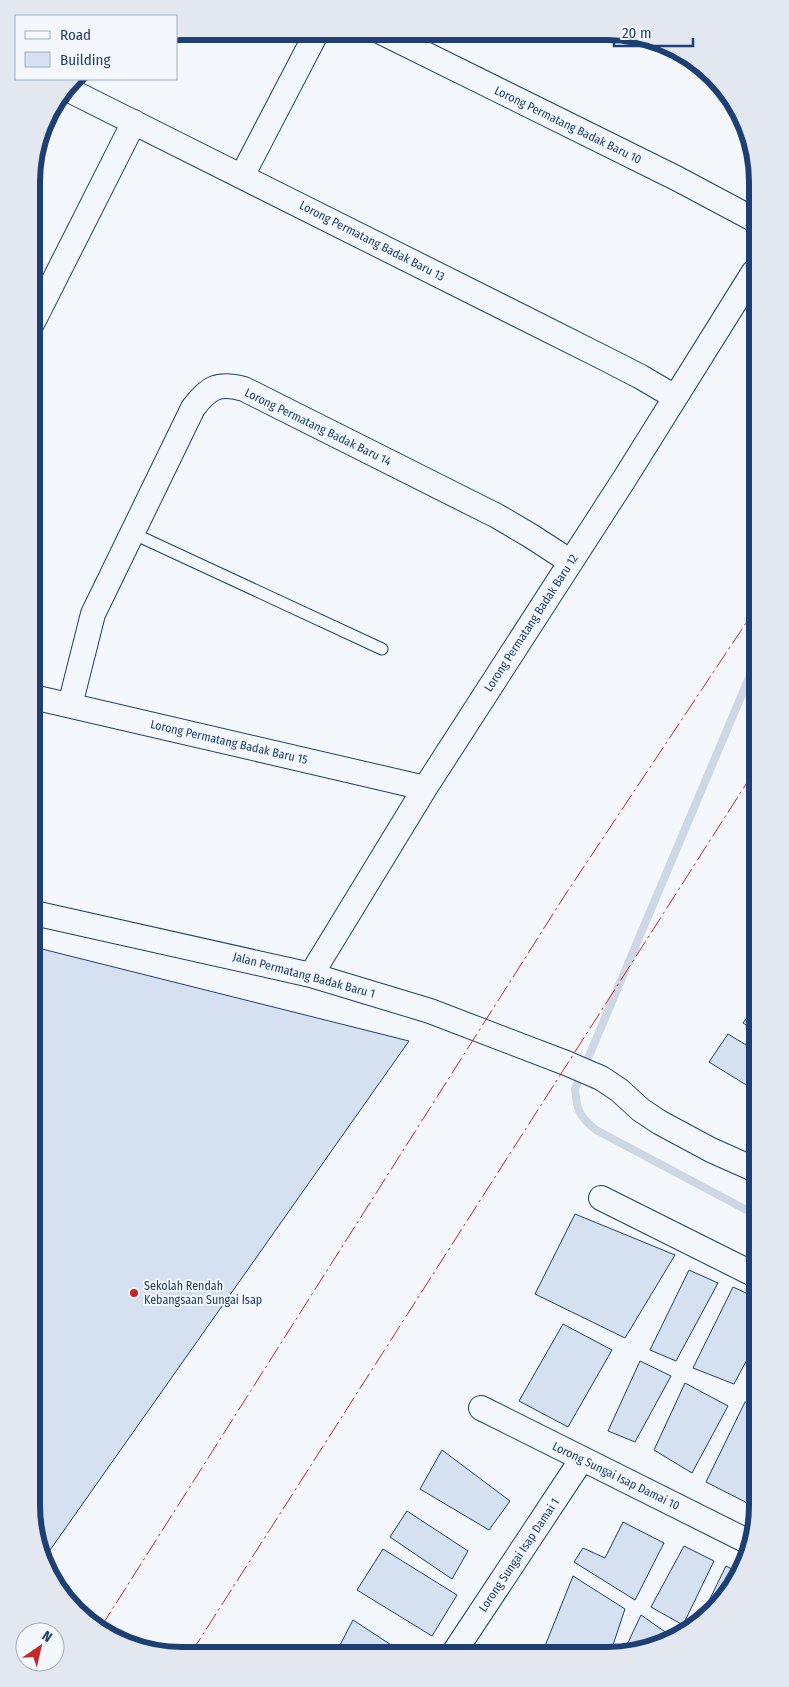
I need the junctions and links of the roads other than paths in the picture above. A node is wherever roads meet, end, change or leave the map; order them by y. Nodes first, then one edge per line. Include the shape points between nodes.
1 (313, 40) edge
2 (399, 40) edge
3 (72, 91) edge
4 (134, 122) junction
5 (242, 176) junction
6 (749, 217) edge
7 (749, 279) edge
8 (40, 308) edge
9 (675, 397) junction
10 (132, 532) junction
11 (571, 562) junction
12 (382, 649) dead end
13 (40, 698) edge
14 (70, 705) junction
15 (425, 788) junction
16 (40, 914) edge
17 (311, 975) junction
18 (749, 1167) edge
19 (601, 1198) dead end
20 (749, 1272) edge
21 (481, 1408) dead end
22 (582, 1459) junction
23 (744, 1540) edge
24 (461, 1647) edge

1 - 5 street
2 - 6 street, Lorong Permatang Badak Baru 10
3 - 4 street, Lorong Permatang Badak Baru 13
4 - 5 street, Lorong Permatang Badak Baru 13
4 - 8 street
5 - 9 street, Lorong Permatang Badak Baru 13
7 - 9 street, Lorong Permatang Badak Baru 12
9 - 11 street, Lorong Permatang Badak Baru 12
10 - 11 street, Lorong Permatang Badak Baru 14 via 193,408 202,395 214,387 229,385 244,389 497,516
10 - 12 lane
10 - 14 street, Lorong Permatang Badak Baru 14 via 93,614
11 - 15 street, Lorong Permatang Badak Baru 12
13 - 14 street, Lorong Permatang Badak Baru 15
14 - 15 street, Lorong Permatang Badak Baru 15
15 - 17 street, Lorong Permatang Badak Baru 12
16 - 17 street, Jalan Permatang Badak Baru 1
17 - 18 street, Jalan Permatang Badak Baru 1 via 430,1012 601,1078 659,1122
19 - 20 street
21 - 22 street, Lorong Sungai Isap Damai 10
22 - 23 street, Lorong Sungai Isap Damai 10
22 - 24 street, Lorong Sungai Isap Damai 1

